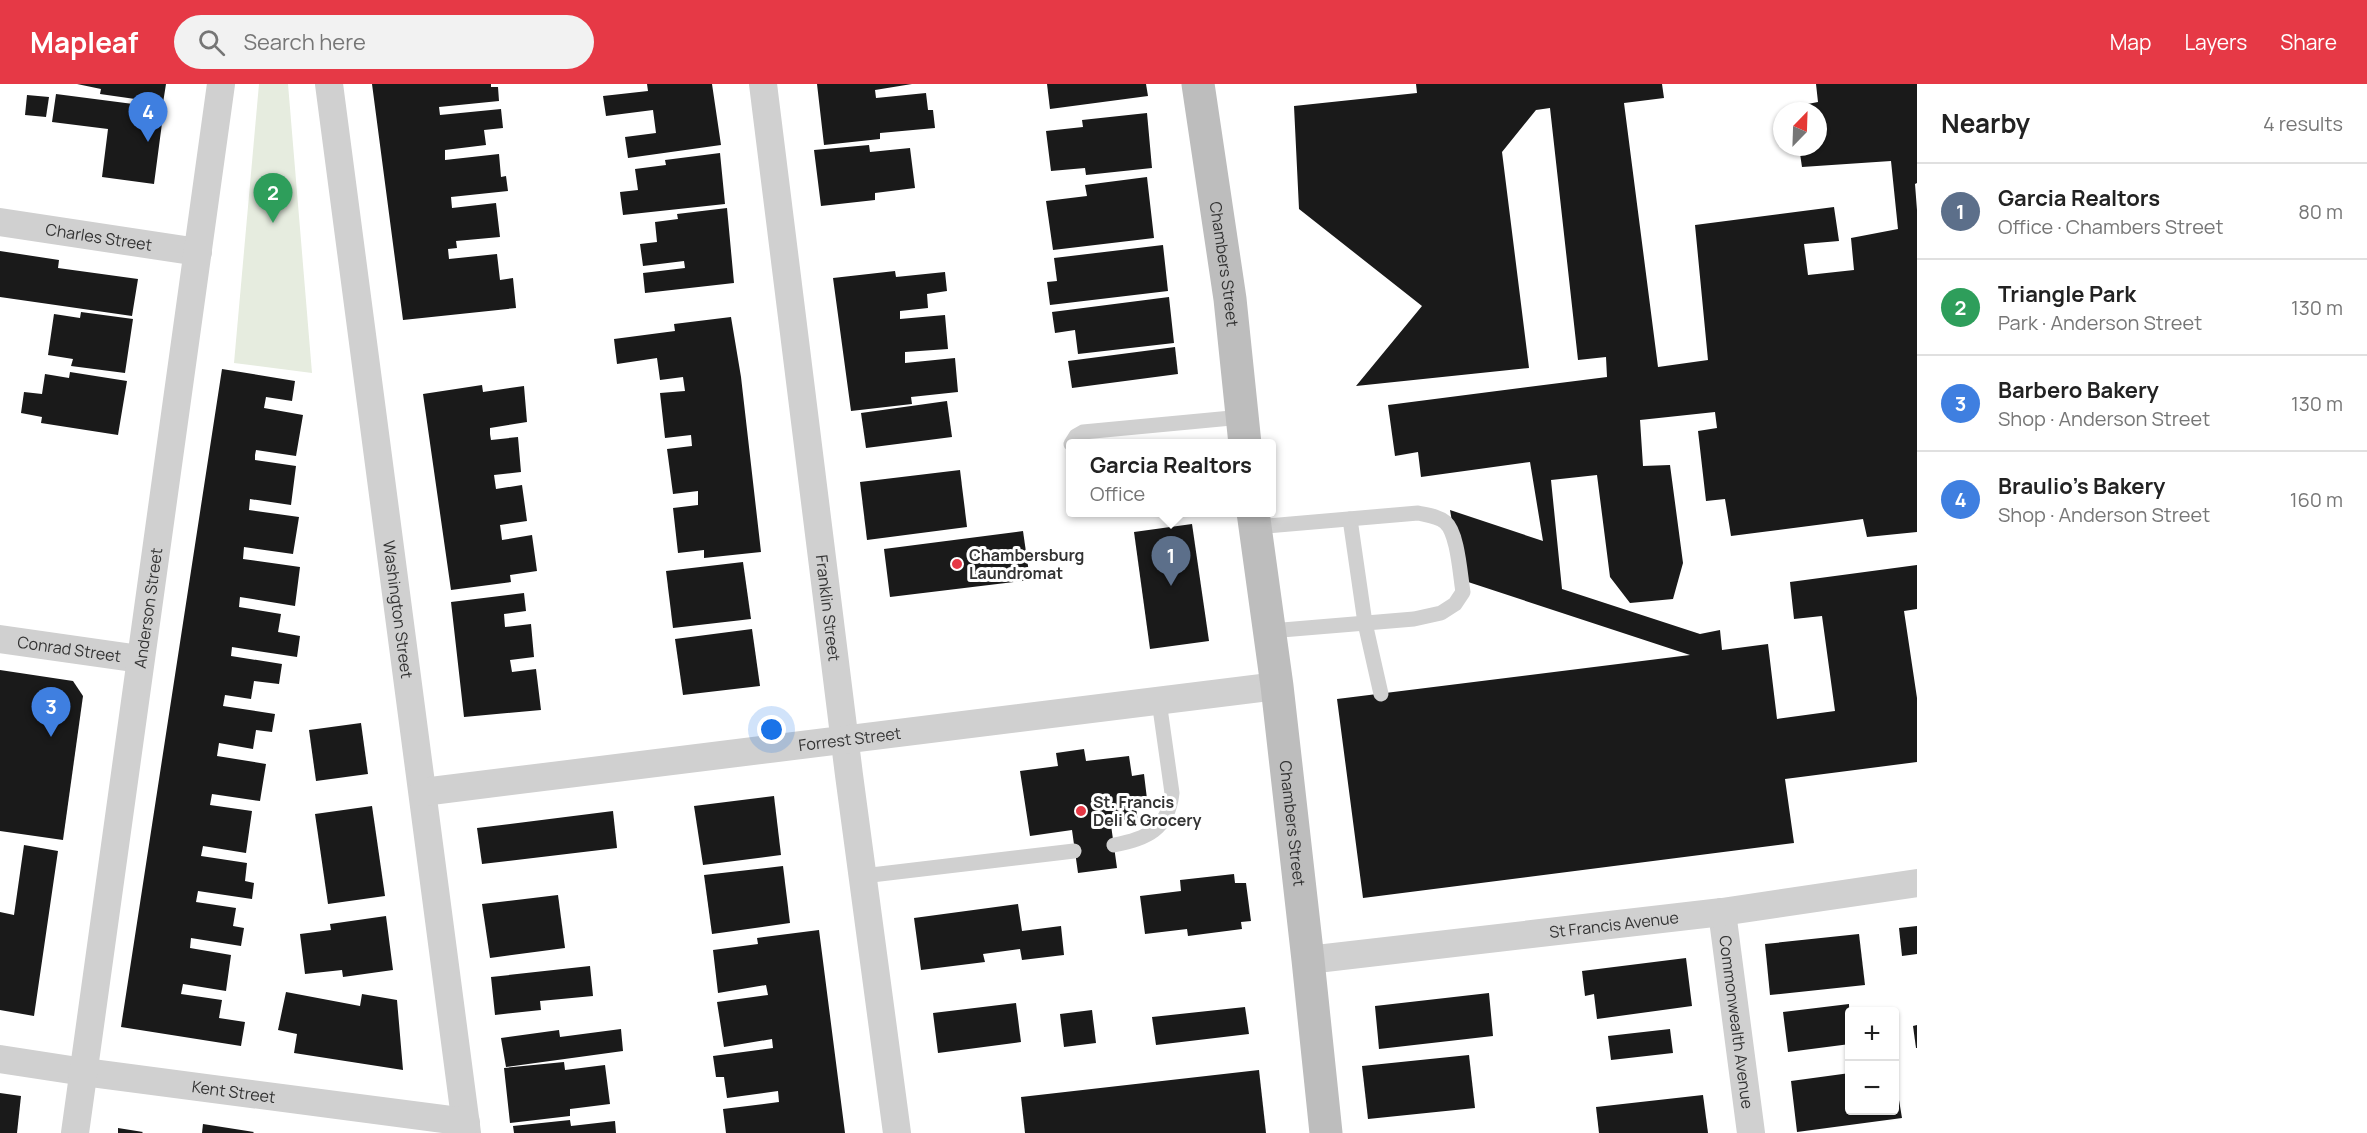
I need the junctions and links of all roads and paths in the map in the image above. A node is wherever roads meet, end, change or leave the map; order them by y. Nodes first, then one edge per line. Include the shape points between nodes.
1 (221, 84) edge
2 (329, 84) edge
3 (763, 84) edge
4 (1198, 84) edge
5 (0, 222) edge
6 (198, 252) junction
7 (1244, 430) edge
8 (1074, 439) edge
9 (1350, 519) junction
10 (1254, 520) edge
11 (1365, 623) junction
12 (1269, 631) junction
13 (0, 639) edge
14 (140, 659) junction
15 (1276, 686) junction
16 (1381, 694) dead end
17 (1159, 701) junction
18 (845, 741) junction
19 (423, 792) junction
20 (1114, 845) dead end
21 (1074, 851) dead end
22 (863, 876) junction
23 (1917, 884) edge
24 (1722, 912) junction
25 (1308, 960) junction
26 (0, 1059) edge
27 (84, 1072) junction
28 (466, 1128) edge
29 (75, 1133) edge
30 (897, 1133) edge
31 (1326, 1133) edge
32 (1751, 1133) edge

1 - 6 street, Anderson Street
2 - 19 street, Washington Street
3 - 18 street, Franklin Street
4 - 7 street, Chambers Street via 1230,299
5 - 6 street, Charles Street
6 - 14 street, Anderson Street
7 - 8 lane via 1083,432
9 - 10 lane
9 - 11 lane
9 - 11 lane via 1418,513 1444,521 1452,530 1463,592 1455,604 1441,613
10 - 12 street, Chambers Street
11 - 12 lane
11 - 16 lane
12 - 15 street, Chambers Street
13 - 14 street, Conrad Street
14 - 27 street, Anderson Street
15 - 17 street, Forrest Street
15 - 25 street, Chambers Street
17 - 18 street, Forrest Street
17 - 20 lane via 1171,805 1156,829 1141,840
18 - 19 street, Forrest Street
18 - 22 street, Franklin Street
19 - 28 street, Washington Street
21 - 22 lane
22 - 30 street, Franklin Street
23 - 24 street, St Francis Avenue
24 - 25 street, St Francis Avenue
24 - 32 street, Commonwealth Avenue
25 - 31 street, Chambers Street
26 - 27 street, Kent Street
27 - 28 street, Kent Street
27 - 29 street, Anderson Street

